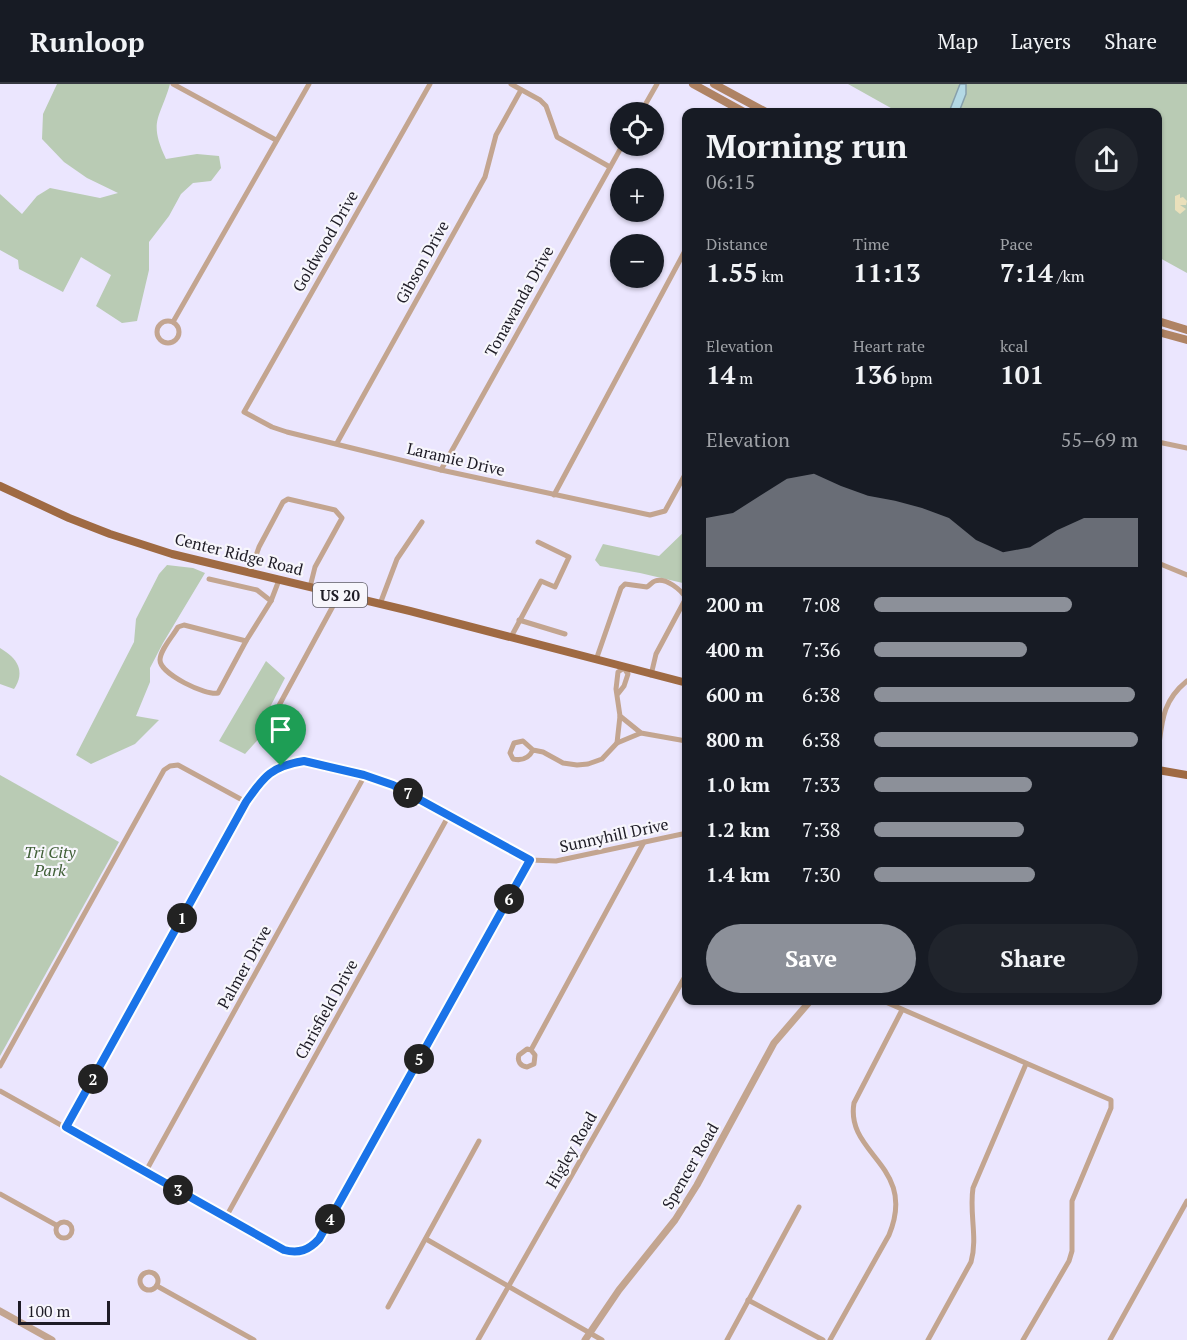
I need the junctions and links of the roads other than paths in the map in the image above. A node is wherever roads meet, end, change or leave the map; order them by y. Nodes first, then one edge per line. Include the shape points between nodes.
1 (173, 84) edge
2 (309, 84) edge
3 (430, 84) edge
4 (511, 84) edge
5 (657, 84) edge
6 (693, 84) edge
7 (714, 84) edge
8 (522, 90) junction
9 (647, 102) edge
10 (737, 108) edge
11 (759, 108) edge
12 (276, 140) junction
13 (616, 156) edge
14 (610, 166) junction
15 (682, 256) edge
16 (173, 322) junction
17 (1162, 322) edge
18 (1187, 330) edge
19 (1162, 333) edge
20 (1187, 340) edge
21 (244, 412) joint
22 (337, 443) junction
23 (1162, 443) edge
24 (1187, 448) edge
25 (441, 470) junction
26 (682, 480) edge
27 (0, 486) edge
28 (554, 495) junction
29 (422, 522) dead end
30 (538, 542) dead end
31 (1162, 565) edge
32 (250, 573) junction
33 (1187, 575) edge
34 (209, 579) dead end
35 (279, 580) junction
36 (310, 587) junction
37 (682, 592) edge
38 (339, 595) junction
39 (271, 601) junction
40 (380, 604) junction
41 (682, 605) edge
42 (519, 620) junction
43 (565, 634) dead end
44 (511, 637) junction
45 (246, 641) junction
46 (596, 660) junction
47 (624, 668) junction
48 (651, 675) junction
49 (682, 680) edge
50 (1187, 681) edge
51 (620, 716) junction
52 (1162, 722) edge
53 (641, 733) junction
54 (682, 739) edge
55 (617, 743) junction
56 (533, 750) dead end
57 (281, 766) junction
58 (1162, 771) edge
59 (364, 775) junction
60 (1187, 775) edge
61 (246, 802) junction
62 (449, 815) junction
63 (682, 834) edge
64 (644, 842) junction
65 (530, 860) junction
66 (682, 983) edge
67 (807, 1005) edge
68 (892, 1005) edge
69 (902, 1010) junction
70 (531, 1050) dead end
71 (1026, 1064) junction
72 (0, 1066) edge
73 (0, 1091) edge
74 (66, 1127) junction
75 (479, 1141) dead end
76 (146, 1171) junction
77 (0, 1194) edge
78 (1187, 1201) edge
79 (799, 1207) dead end
80 (226, 1217) junction
81 (56, 1225) dead end
82 (426, 1239) junction
83 (509, 1285) junction
84 (157, 1286) dead end
85 (748, 1300) junction
86 (388, 1307) dead end
87 (0, 1311) edge
88 (589, 1333) junction
89 (52, 1340) edge
90 (254, 1340) edge
91 (478, 1340) edge
92 (585, 1340) edge
93 (602, 1340) edge
94 (727, 1340) edge
95 (823, 1340) edge
96 (830, 1340) edge
97 (928, 1340) edge
98 (1023, 1340) edge
99 (1110, 1340) edge

1 - 12 street
2 - 12 street
3 - 21 street, Goldwood Drive
4 - 8 street
5 - 9 street
6 - 10 main road
7 - 11 main road
8 - 14 street via 546,106 557,137
8 - 22 street, Gibson Drive via 496,135 485,177
12 - 16 street
13 - 14 street, Tonawanda Drive
14 - 25 street, Tonawanda Drive
15 - 28 street
16 - 16 street via 163,322 158,328 165,343 178,338 180,330
17 - 18 main road
19 - 20 main road
21 - 22 street, Laramie Drive via 280,430
22 - 25 street, Laramie Drive
23 - 24 street
25 - 28 street, Laramie Drive
26 - 28 street, Laramie Drive via 665,511 650,515
27 - 32 main road, Center Ridge Road / US 20 via 109,534
29 - 40 street via 397,559
30 - 42 street via 569,558 555,587 541,581
31 - 33 street
32 - 35 main road, Center Ridge Road / US 20
32 - 36 street via 283,502 335,510 342,518 315,567
34 - 39 street via 257,590
35 - 36 main road, Center Ridge Road / US 20
35 - 39 street
36 - 38 main road, Center Ridge Road / US 20
37 - 46 street via 661,581 647,587 625,584
38 - 40 main road, Center Ridge Road / US 20
38 - 57 street via 276,711 272,725
39 - 45 street
40 - 44 main road, Center Ridge Road / US 20
41 - 48 street via 656,654
42 - 43 street
42 - 44 street
44 - 46 main road, Center Ridge Road / US 20
45 - 45 street via 218,693 187,684 164,670 160,663 178,627 184,625
46 - 47 main road, Center Ridge Road / US 20
47 - 48 main road, Center Ridge Road / US 20
47 - 51 street via 618,672
48 - 49 main road, Center Ridge Road / US 20
50 - 52 street via 1173,693
51 - 53 street
51 - 55 street
53 - 54 street
53 - 55 street
55 - 56 street via 602,759 577,765
57 - 59 street, Sunnyhill Drive via 304,761
57 - 61 street via 261,781
58 - 60 main road
59 - 62 street, Sunnyhill Drive via 393,785
59 - 76 street, Palmer Drive
61 - 72 street via 178,765 161,774
61 - 74 street
62 - 65 street, Sunnyhill Drive
62 - 80 street, Chrisfield Drive
63 - 64 street, Sunnyhill Drive
64 - 65 street, Sunnyhill Drive via 556,861
64 - 70 street
65 - 80 street via 314,1244 298,1252 284,1250
66 - 83 street, Higley Road
67 - 88 street, Spencer Road via 774,1043 675,1220
68 - 69 street
69 - 71 street
69 - 96 street via 852,1114 855,1128 891,1181 896,1194 895,1220
71 - 97 street via 973,1188 971,1262
71 - 98 street via 1111,1100 1111,1107 1072,1201 1069,1261
73 - 74 street
74 - 76 street
75 - 82 street
76 - 80 street
77 - 81 street
78 - 99 street
79 - 85 street
82 - 83 street
82 - 86 street
83 - 88 street
83 - 91 street, Higley Road
84 - 90 street
85 - 94 street
85 - 95 street
87 - 89 street
88 - 92 street, Spencer Road
88 - 93 street

